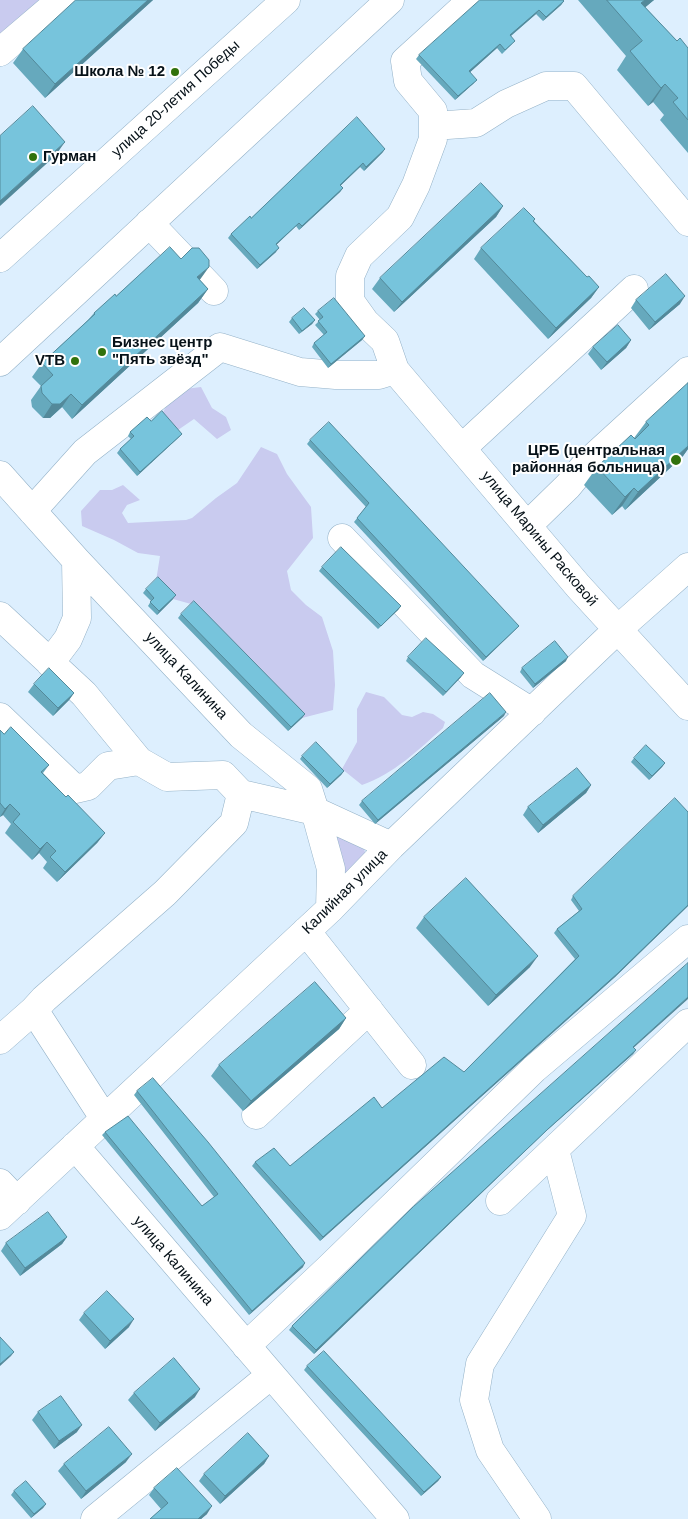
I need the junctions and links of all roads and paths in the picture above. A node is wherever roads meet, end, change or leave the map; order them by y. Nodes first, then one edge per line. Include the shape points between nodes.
1 (61, 0) edge
2 (286, 0) edge
3 (390, 0) edge
4 (472, 0) edge
5 (0, 52) edge
6 (433, 126) junction
7 (688, 222) edge
8 (149, 223) junction
9 (0, 258) edge
10 (634, 289) dead end
11 (214, 291) dead end
12 (0, 362) edge
13 (395, 370) junction
14 (688, 372) edge
15 (462, 448) junction
16 (0, 475) edge
17 (32, 511) junction
18 (528, 525) junction
19 (342, 538) dead end
20 (76, 560) junction
21 (688, 567) edge
22 (0, 616) edge
23 (617, 630) junction
24 (50, 663) junction
25 (688, 706) edge
26 (532, 712) junction
27 (0, 717) edge
28 (241, 735) junction
29 (139, 761) junction
30 (232, 784) junction
31 (315, 812) junction
32 (391, 846) junction
33 (330, 909) junction
34 (306, 931) junction
35 (688, 939) edge
36 (34, 1010) junction
37 (369, 1010) junction
38 (688, 1023) edge
39 (0, 1040) edge
40 (412, 1065) dead end
41 (256, 1115) edge
42 (104, 1118) junction
43 (75, 1146) junction
44 (555, 1150) junction
45 (6, 1200) edge
46 (500, 1201) dead end
47 (246, 1346) junction
48 (271, 1375) junction
49 (95, 1519) edge
50 (395, 1519) edge
51 (537, 1519) edge

1 - 5 street
2 - 9 street, улица 20-летия Победы
3 - 8 street
4 - 6 street via 405,61 408,81 434,111
6 - 7 street via 476,123 506,104 546,86 574,86
6 - 13 street via 433,138 416,185 400,217 360,256 350,276 350,301 364,322 385,341
8 - 11 street
8 - 12 street
10 - 15 street
13 - 15 street, улица Марины Расковой
13 - 17 street via 379,375 300,372 220,347 85,452
14 - 18 street via 586,464
15 - 18 street, улица Марины Расковой
16 - 17 street, улица Калинина
17 - 20 street, улица Калинина
18 - 23 street, улица Марины Расковой
19 - 26 street via 473,675
20 - 24 street via 77,618 68,639
20 - 28 street, улица Калинина
21 - 23 street, Калийная улица
22 - 24 street
23 - 25 street, улица Марины Расковой
23 - 26 street, Калийная улица
24 - 29 street via 84,694
26 - 32 street, Калийная улица
27 - 29 street via 75,789 88,786 108,766
28 - 30 street
28 - 31 street, улица Калинина via 308,789
29 - 30 street via 167,777
30 - 31 street
30 - 36 street via 234,823 165,893
31 - 32 street
31 - 33 street, улица Калинина via 331,869
32 - 33 street, Калийная улица
33 - 34 street, Калийная улица
34 - 37 street
34 - 42 street, Калийная улица
35 - 47 street via 534,1070
36 - 39 street
36 - 42 street
37 - 40 street
37 - 41 street
38 - 44 street
42 - 43 street, Калийная улица
43 - 45 street, Калийная улица
43 - 47 street, улица Калинина
44 - 46 street
44 - 51 street via 572,1216 480,1364 474,1400 490,1450
47 - 48 street, улица Калинина
48 - 49 street
48 - 50 street, улица Калинина

